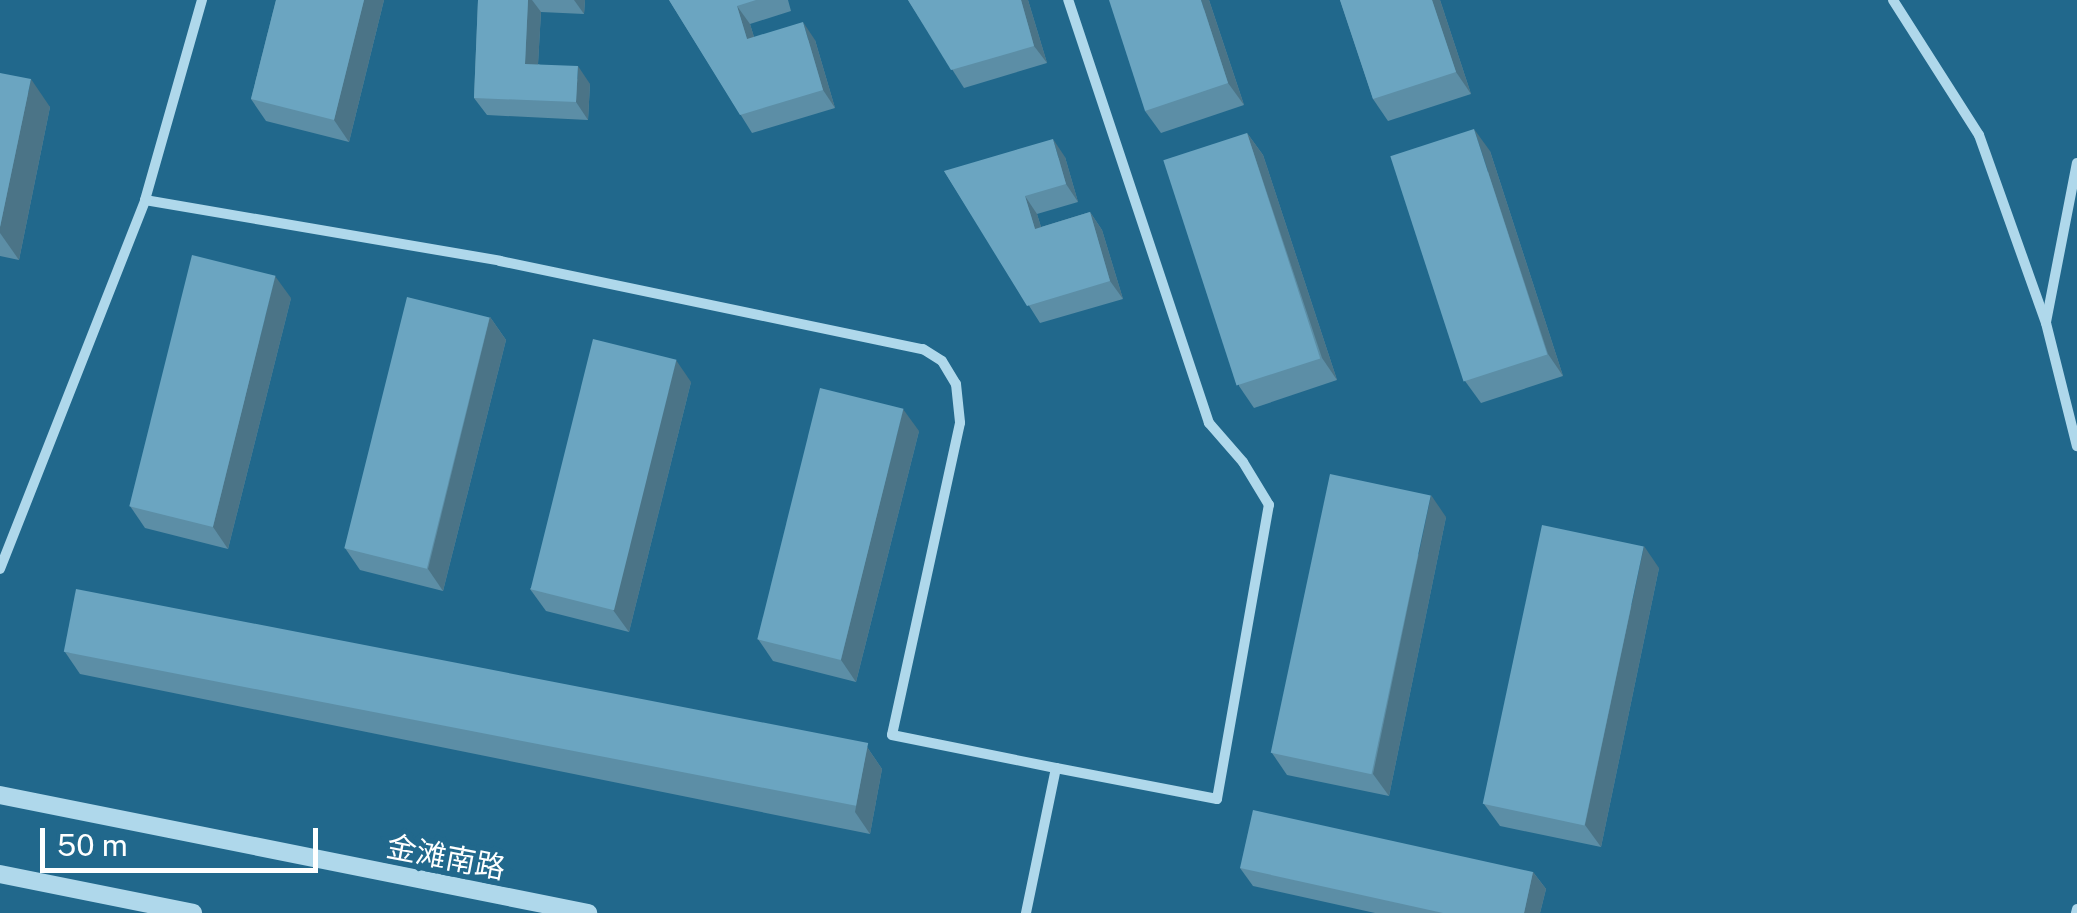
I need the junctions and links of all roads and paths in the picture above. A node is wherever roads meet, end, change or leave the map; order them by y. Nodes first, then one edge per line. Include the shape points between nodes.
1 (202, 0) edge
2 (1068, 0) edge
3 (1893, 0) edge
4 (2077, 163) edge
5 (146, 200) junction
6 (2046, 323) junction
7 (2077, 446) edge
8 (0, 569) edge
9 (1056, 768) junction
10 (0, 795) edge
11 (0, 874) edge
12 (193, 913) edge
13 (588, 913) edge
14 (1026, 913) edge

1 - 5 street
2 - 9 street via 1209,422 1269,505 1216,800
3 - 6 street via 1979,136
4 - 6 street
5 - 8 street
5 - 9 street via 500,261 923,349 942,361 956,384 960,423 892,736
6 - 7 street
9 - 14 street
10 - 13 street, 金滩南路
11 - 12 street

